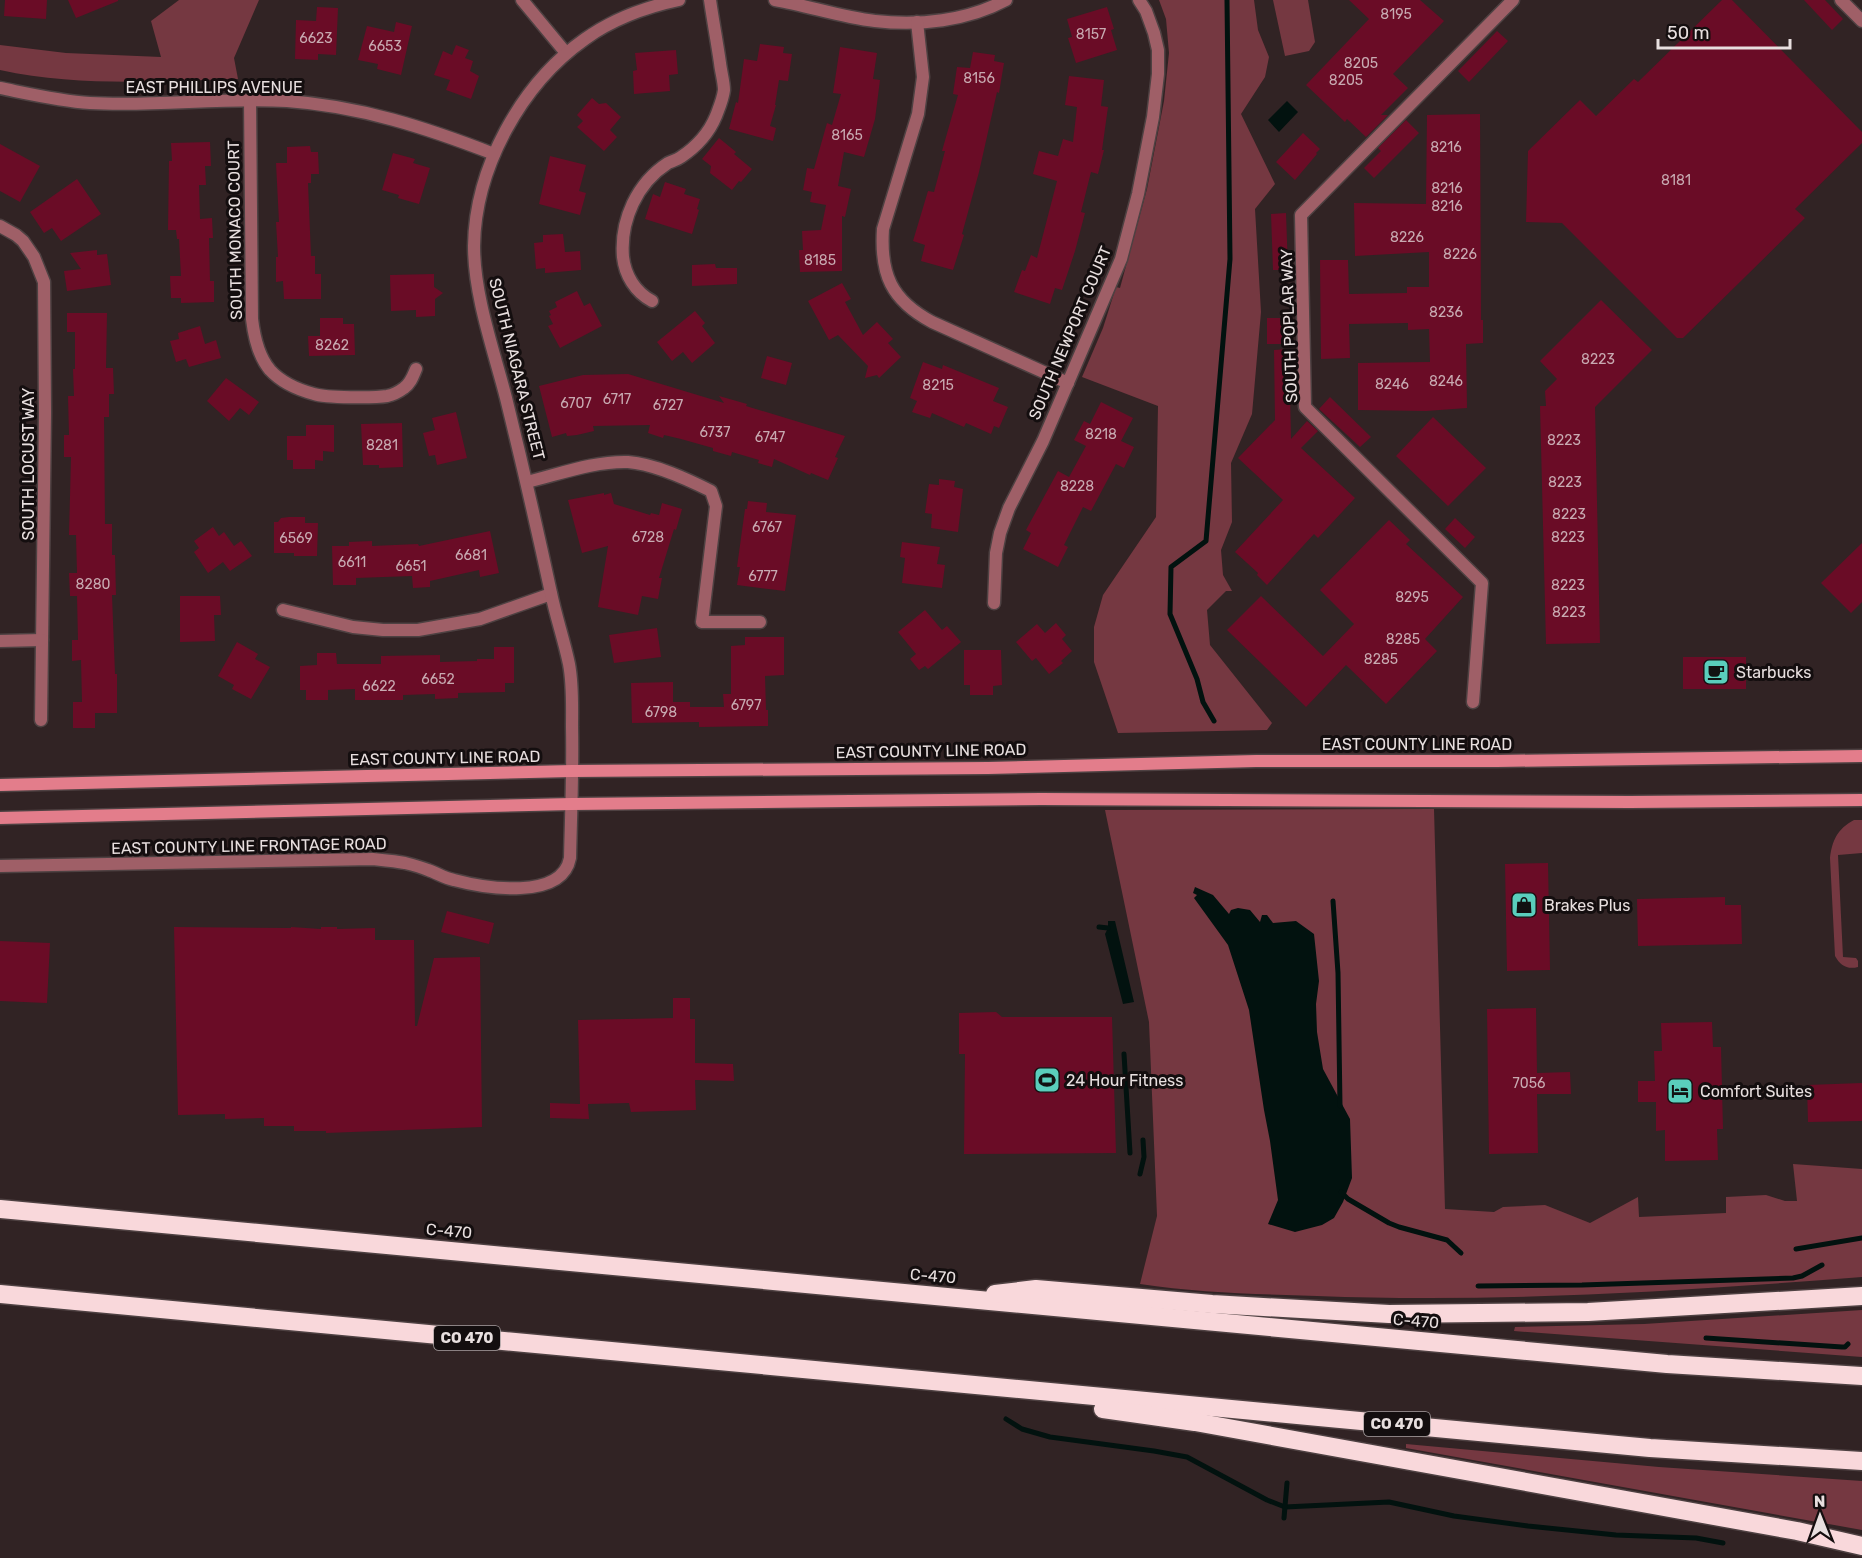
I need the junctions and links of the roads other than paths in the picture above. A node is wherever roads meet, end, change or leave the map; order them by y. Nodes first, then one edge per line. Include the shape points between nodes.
1 (522, 0) edge
2 (679, 0) edge
3 (710, 0) edge
4 (775, 0) edge
5 (1006, 0) edge
6 (1139, 0) edge
7 (1513, 0) edge
8 (1841, 0) edge
9 (1862, 21) edge
10 (916, 22) junction
11 (566, 53) junction
12 (0, 88) edge
13 (250, 100) junction
14 (494, 154) junction
15 (0, 226) edge
16 (652, 301) dead end
17 (416, 369) dead end
18 (1068, 383) junction
19 (527, 482) junction
20 (551, 594) junction
21 (994, 603) dead end
22 (283, 610) dead end
23 (760, 622) dead end
24 (42, 640) junction
25 (0, 641) edge
26 (1473, 702) dead end
27 (41, 720) dead end
28 (1862, 756) edge
29 (572, 771) junction
30 (0, 785) edge
31 (1862, 800) edge
32 (572, 804) junction
33 (0, 818) edge
34 (0, 866) edge
35 (0, 1209) edge
36 (0, 1294) edge
37 (1862, 1296) edge
38 (954, 1298) junction
39 (1862, 1376) edge
40 (933, 1381) junction
41 (1862, 1461) edge
42 (1862, 1546) edge

1 - 11 street
2 - 11 street, SOUTH NIAGARA STREET via 612,23
3 - 16 street via 724,89 715,120 698,143 644,185 630,209 624,230 624,265 636,288
4 - 10 street via 876,21
5 - 10 street via 977,13
6 - 18 street, SOUTH NEWPORT COURT via 1158,50 1148,146 1121,259
7 - 26 street, SOUTH POPLAR WAY via 1301,215 1305,407 1482,583
8 - 9 street
10 - 18 street via 922,96 883,229 882,248 890,284 917,314
11 - 14 street, SOUTH NIAGARA STREET via 524,99
12 - 13 street, EAST PHILLIPS AVENUE via 90,103
13 - 14 street, EAST PHILLIPS AVENUE via 358,110 437,132
13 - 17 street, SOUTH MONACO COURT via 252,319 257,344 270,369 307,392 335,396 389,396 404,388
14 - 19 street, SOUTH NIAGARA STREET via 476,215 474,248 483,309
15 - 24 street, SOUTH LOCUST WAY via 23,241 44,282
18 - 21 street, SOUTH NEWPORT COURT via 1000,533
19 - 20 street, SOUTH NIAGARA STREET
19 - 23 street via 598,464 629,462 683,477 711,491 716,506 702,622
20 - 22 street via 480,619 418,630 353,627
20 - 29 street, SOUTH NIAGARA STREET via 570,676
24 - 25 street
24 - 27 street, SOUTH LOCUST WAY
28 - 29 main road, EAST COUNTY LINE ROAD
29 - 30 main road, EAST COUNTY LINE ROAD
29 - 32 street, SOUTH NIAGARA STREET
31 - 32 main road
32 - 33 main road
32 - 34 street, EAST COUNTY LINE FRONTAGE ROAD via 567,868 554,881 527,887 468,884 403,862 373,859
35 - 38 highway, C-470
36 - 40 highway, CO 470
37 - 38 highway via 1533,1314 1302,1310 1036,1289
38 - 39 highway, C-470 via 1667,1364
40 - 41 highway, CO 470 via 1650,1448
40 - 42 highway via 995,1397 1185,1420

